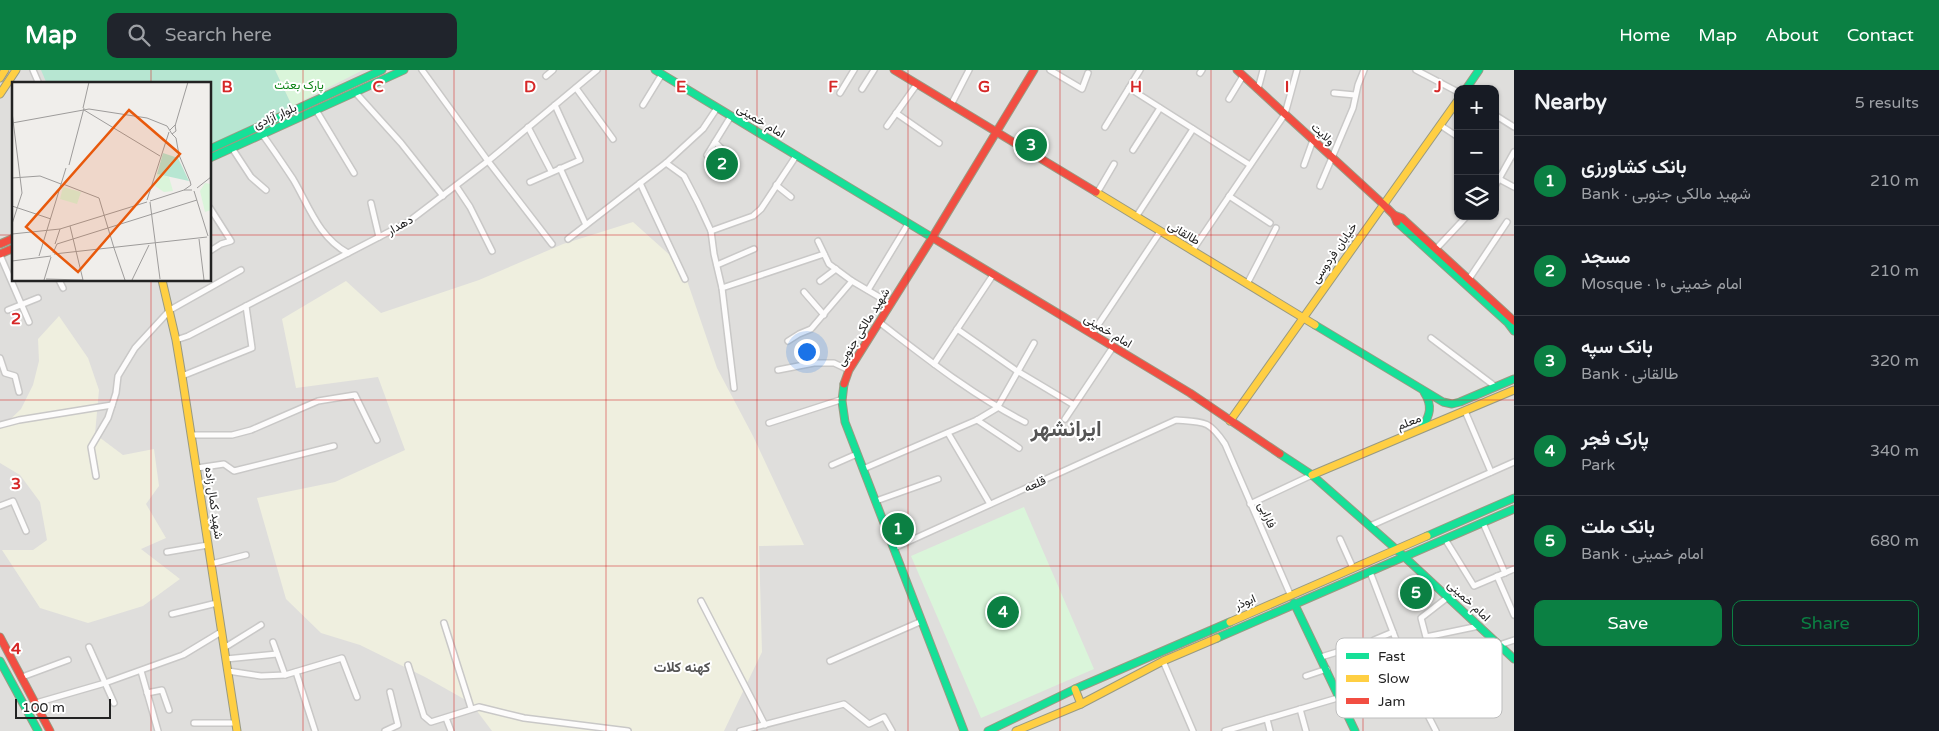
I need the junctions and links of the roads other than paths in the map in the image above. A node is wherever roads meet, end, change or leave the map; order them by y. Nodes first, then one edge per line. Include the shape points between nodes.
1 (5, 70) edge
2 (16, 70) edge
3 (33, 70) edge
4 (382, 70) edge
5 (404, 70) edge
6 (422, 70) edge
7 (553, 70) edge
8 (597, 70) edge
9 (655, 70) edge
10 (854, 70) edge
11 (874, 70) edge
12 (894, 70) edge
13 (969, 70) edge
14 (1034, 70) edge
15 (1050, 70) edge
16 (1140, 70) edge
17 (1237, 70) edge
18 (1263, 70) edge
19 (1297, 70) edge
20 (1364, 70) edge
21 (1416, 70) edge
22 (1479, 70) edge
23 (1088, 73) dead end
24 (662, 74) junction
25 (546, 76) dead end
26 (1243, 76) junction
27 (0, 78) edge
28 (38, 82) edge
29 (917, 84) junction
30 (1469, 85) edge
31 (576, 88) junction
32 (1129, 88) junction
33 (862, 89) dead end
34 (1258, 89) junction
35 (1454, 90) edge
36 (355, 92) junction
37 (840, 93) dead end
38 (1334, 93) dead end
39 (0, 94) edge
40 (1355, 96) junction
41 (1229, 99) dead end
42 (555, 105) junction
43 (643, 105) dead end
44 (951, 105) junction
45 (1454, 106) edge
46 (717, 108) junction
47 (1160, 108) junction
48 (316, 110) junction
49 (896, 113) junction
50 (1284, 114) junction
51 (731, 116) junction
52 (1499, 118) edge
53 (1440, 125) junction
54 (887, 126) dead end
55 (528, 127) junction
56 (1105, 127) dead end
57 (1514, 127) edge
58 (1193, 129) junction
59 (996, 133) junction
60 (262, 134) junction
61 (1454, 134) edge
62 (613, 140) dead end
63 (1313, 140) junction
64 (715, 142) junction
65 (939, 144) dead end
66 (232, 148) junction
67 (211, 149) edge
68 (1133, 150) dead end
69 (1514, 152) edge
70 (726, 153) dead end
71 (708, 155) dead end
72 (796, 156) junction
73 (1331, 157) junction
74 (211, 158) edge
75 (488, 161) junction
76 (666, 163) junction
77 (1114, 164) dead end
78 (1304, 164) dead end
79 (1250, 165) junction
80 (560, 168) junction
81 (551, 171) junction
82 (354, 173) dead end
83 (1499, 179) joint
84 (530, 182) dead end
85 (640, 183) junction
86 (456, 186) junction
87 (776, 186) junction
88 (1320, 186) dead end
89 (1514, 187) edge
90 (266, 190) dead end
91 (1097, 194) junction
92 (443, 196) junction
93 (1229, 196) junction
94 (790, 197) dead end
95 (372, 203) dead end
96 (1383, 204) junction
97 (211, 210) edge
98 (1394, 215) junction
99 (1136, 217) junction
100 (1463, 220) edge
101 (1507, 222) dead end
102 (1270, 223) dead end
103 (908, 224) junction
104 (586, 225) junction
105 (1276, 228) dead end
106 (711, 231) junction
107 (1160, 232) junction
108 (379, 237) junction
109 (932, 238) junction
110 (12, 239) edge
111 (568, 239) dead end
112 (818, 241) dead end
113 (0, 244) edge
114 (552, 244) dead end
115 (754, 248) dead end
116 (12, 249) edge
117 (1436, 249) junction
118 (211, 250) edge
119 (492, 251) dead end
120 (1192, 251) junction
121 (348, 253) junction
122 (0, 254) edge
123 (824, 254) junction
124 (717, 266) junction
125 (836, 269) junction
126 (241, 270) dead end
127 (993, 275) junction
128 (686, 279) dead end
129 (1469, 280) junction
130 (60, 281) edge
131 (164, 281) edge
132 (820, 281) dead end
133 (852, 281) junction
134 (1247, 284) junction
135 (63, 288) dead end
136 (722, 288) junction
137 (868, 290) junction
138 (804, 292) dead end
139 (38, 298) dead end
140 (22, 304) junction
141 (891, 304) junction
142 (246, 306) junction
143 (8, 310) dead end
144 (170, 310) junction
145 (824, 315) junction
146 (1303, 317) junction
147 (29, 322) dead end
148 (879, 322) junction
149 (1511, 322) edge
150 (957, 329) junction
151 (1514, 331) edge
152 (1092, 334) junction
153 (1431, 338) dead end
154 (176, 340) junction
155 (788, 341) dead end
156 (1034, 343) dead end
157 (1113, 347) junction
158 (0, 358) edge
159 (934, 364) junction
160 (778, 370) dead end
161 (849, 370) junction
162 (1017, 371) junction
163 (182, 376) junction
164 (1514, 379) edge
165 (1496, 387) junction
166 (734, 388) dead end
167 (1422, 390) junction
168 (1514, 390) edge
169 (19, 392) dead end
170 (840, 400) junction
171 (112, 405) junction
172 (1074, 405) junction
173 (997, 408) junction
174 (1465, 411) junction
175 (1066, 419) dead end
176 (977, 420) junction
177 (1176, 420) joint
178 (1230, 421) junction
179 (1025, 422) dead end
180 (769, 423) dead end
181 (0, 425) edge
182 (1422, 428) junction
183 (948, 433) junction
184 (192, 435) junction
185 (377, 440) dead end
186 (334, 446) dead end
187 (1019, 448) dead end
188 (857, 454) junction
189 (1514, 462) edge
190 (832, 465) dead end
191 (197, 468) junction
192 (863, 469) junction
193 (1491, 472) junction
194 (1312, 474) junction
195 (96, 476) dead end
196 (938, 479) dead end
197 (1514, 498) edge
198 (876, 501) junction
199 (990, 504) junction
200 (1250, 504) junction
201 (0, 506) edge
202 (1514, 510) edge
203 (1483, 523) junction
204 (1370, 526) junction
205 (26, 530) dead end
206 (1340, 539) dead end
207 (1445, 539) junction
208 (208, 545) junction
209 (894, 548) junction
210 (1397, 550) junction
211 (167, 552) dead end
212 (246, 555) dead end
213 (1405, 557) junction
214 (211, 564) junction
215 (1352, 568) junction
216 (1514, 569) edge
217 (1370, 572) junction
218 (1505, 573) junction
219 (1497, 576) junction
220 (1290, 594) junction
221 (1448, 597) junction
222 (702, 601) dead end
223 (217, 602) junction
224 (1294, 603) junction
225 (172, 614) dead end
226 (1514, 615) edge
227 (922, 621) junction
228 (444, 622) dead end
229 (262, 625) dead end
230 (1479, 626) junction
231 (221, 632) junction
232 (1393, 632) junction
233 (0, 637) edge
234 (1379, 638) edge
235 (1395, 638) edge
236 (1492, 638) edge
237 (1514, 640) edge
238 (273, 642) dead end
239 (1502, 644) edge
240 (89, 648) dead end
241 (224, 648) junction
242 (1502, 648) edge
243 (1336, 652) edge
244 (277, 654) junction
245 (1321, 657) junction
246 (1514, 659) edge
247 (68, 660) dead end
248 (226, 660) junction
249 (0, 661) edge
250 (830, 661) dead end
251 (1163, 661) junction
252 (408, 664) dead end
253 (1327, 669) junction
254 (141, 671) junction
255 (228, 671) junction
256 (296, 672) junction
257 (285, 675) junction
258 (1306, 676) dead end
259 (22, 678) junction
260 (105, 683) junction
261 (1336, 687) edge
262 (1075, 689) junction
263 (390, 692) dead end
264 (147, 693) junction
265 (357, 697) dead end
266 (1336, 698) edge
267 (114, 703) dead end
268 (36, 704) junction
269 (1081, 704) junction
270 (471, 708) junction
271 (1300, 709) junction
272 (168, 710) dead end
273 (446, 718) junction
274 (1350, 718) edge
275 (1429, 718) edge
276 (1268, 719) junction
277 (194, 723) dead end
278 (765, 726) junction
279 (237, 727) edge
280 (388, 730) edge
281 (1234, 730) edge
282 (38, 731) edge
283 (50, 731) edge
284 (158, 731) edge
285 (315, 731) edge
286 (451, 731) edge
287 (628, 731) edge
288 (740, 731) edge
289 (892, 731) edge
290 (964, 731) edge
291 (988, 731) edge
292 (1016, 731) edge
293 (1193, 731) edge
294 (1225, 731) edge
295 (1270, 731) edge
296 (1306, 731) edge
297 (1355, 731) edge
298 (1436, 731) edge

1 - 27 main road
2 - 39 main road
3 - 28 street
4 - 67 main road, بلوار آزادی
5 - 36 main road, بلوار آزادی
6 - 75 street
7 - 25 street
8 - 31 street, دهدار
9 - 24 main road, امام خمینی
10 - 37 street
11 - 33 street
12 - 29 main road, طالقانی
13 - 44 street
14 - 59 main road, شهید مالکی جنوبی
15 - 23 street via 1082,88
16 - 32 street
17 - 26 main road, ولایت
18 - 34 street
19 - 50 street
20 - 40 street
21 - 35 street
22 - 30 main road
24 - 43 street
24 - 46 main road, امام خمینی
26 - 34 main road, ولایت
26 - 41 street
29 - 44 main road, طالقانی
29 - 49 street
31 - 42 street, دهدار
31 - 62 street
32 - 47 street
32 - 56 street
34 - 50 main road, ولایت
36 - 48 main road, بلوار آزادی
36 - 92 street
38 - 40 street
40 - 73 street
42 - 55 street, دهدار
42 - 80 street via 580,160
44 - 59 main road, طالقانی
45 - 53 main road, خیابان فردوسی
46 - 51 main road, امام خمینی
46 - 76 street via 703,129
47 - 58 street
47 - 68 street
48 - 60 main road, بلوار آزادی
48 - 82 street
49 - 54 street
49 - 65 street
50 - 63 main road, ولایت
50 - 79 street
51 - 64 street
51 - 72 main road, امام خمینی
52 - 57 street
53 - 61 street
53 - 96 main road, خیابان فردوسی
55 - 75 street, دهدار
55 - 81 street
58 - 79 street
58 - 99 street
59 - 91 main road, طالقانی
59 - 109 main road, شهید مالکی جنوبی
60 - 66 main road, بلوار آزادی
60 - 121 street via 294,180 326,236 336,247
63 - 73 main road, ولایت
63 - 78 street
64 - 70 street
64 - 71 street
66 - 74 main road, بلوار آزادی
66 - 90 street via 251,177
69 - 83 street
72 - 87 street
72 - 103 main road, امام خمینی
73 - 88 street
73 - 96 main road, ولایت
75 - 86 street, دهدار
75 - 114 street
76 - 85 street
76 - 106 street via 684,176
77 - 91 street
79 - 93 street
80 - 81 street
80 - 104 street
81 - 84 street
83 - 89 street
85 - 104 street
85 - 128 street
86 - 92 street, دهدار
86 - 119 street
87 - 94 street
87 - 106 street via 753,216
91 - 99 main road, طالقانی
92 - 108 street, دهدار via 408,222
93 - 102 street
93 - 120 street
95 - 108 street
96 - 98 main road, ولایت
96 - 146 main road, خیابان فردوسی
97 - 118 street via 230,241
98 - 117 main road, ولایت via 1402,218
98 - 149 main road, ولایت via 1397,222
99 - 107 main road, طالقانی
100 - 117 street
101 - 129 street
103 - 109 main road, امام خمینی
103 - 137 street
104 - 111 street
105 - 134 street
106 - 124 street
107 - 120 main road, طالقانی
107 - 152 street
108 - 121 street, دهدار
109 - 127 main road, امام خمینی
109 - 141 main road, شهید مالکی جنوبی
110 - 113 main road
112 - 123 street
115 - 124 street
116 - 122 main road
117 - 129 main road, ولایت
120 - 134 main road, طالقانی
121 - 142 street, دهدار
122 - 140 street
123 - 125 street
123 - 136 street
124 - 136 street
125 - 132 street
125 - 133 street
126 - 144 street
127 - 150 street
127 - 152 main road, امام خمینی
129 - 149 main road, ولایت
130 - 135 street
131 - 144 main road, شهید کمال زاده
133 - 137 street
133 - 145 street
134 - 146 main road, طالقانی
136 - 166 street
137 - 141 street
138 - 145 street
139 - 140 street
140 - 143 street
140 - 147 street
141 - 148 main road, شهید مالکی جنوبی
142 - 154 street, دهدار
142 - 163 street via 252,348
144 - 154 main road, شهید کمال زاده
144 - 171 street via 135,348 118,376
145 - 155 street via 811,328
146 - 167 main road, طالقانی
146 - 178 main road, خیابان فردوسی
148 - 159 street
148 - 161 main road, شهید مالکی جنوبی
149 - 151 main road
150 - 159 street
150 - 162 street
152 - 157 main road, امام خمینی
153 - 165 street
154 - 163 main road, شهید کمال زاده
156 - 162 street
157 - 172 street
157 - 178 main road, امام خمینی via 1190,392
158 - 169 street via 5,372 15,376
159 - 173 street
160 - 161 street via 834,363
161 - 170 main road, شهید مالکی جنوبی
162 - 172 street
162 - 173 street
163 - 184 main road, شهید کمال زاده
164 - 165 main road
165 - 167 main road, طالقانی via 1452,404
167 - 182 main road via 1431,407
168 - 174 main road, معلم
170 - 180 street
170 - 188 main road, شهید مالکی جنوبی
171 - 181 street
171 - 195 street via 91,447
172 - 175 street
173 - 176 street
173 - 179 street
174 - 182 main road, معلم
174 - 193 street
176 - 183 street
176 - 187 street
177 - 199 street, قلعه
177 - 200 street, فارابی via 1202,422 1216,431 1225,444
178 - 194 main road, امام خمینی
182 - 194 main road, معلم
183 - 192 street
183 - 199 street
184 - 185 street via 232,435 318,401 356,395
184 - 191 main road, شهید کمال زاده
186 - 191 street via 234,471 224,464
188 - 190 street
188 - 192 main road, شهید مالکی جنوبی
189 - 193 street
191 - 208 main road, شهید کمال زاده
192 - 198 main road, شهید مالکی جنوبی
193 - 204 street
194 - 200 street
194 - 204 main road, امام خمینی
196 - 198 street
197 - 210 main road, ابوذر
198 - 209 main road, شهید مالکی جنوبی
199 - 209 street, قلعه
200 - 220 street, فارابی
201 - 205 street via 14,501
202 - 203 main road, ابوذر
203 - 207 main road, ابوذر
203 - 218 street
204 - 210 main road, امام خمینی
206 - 215 street
207 - 213 main road, ابوذر
207 - 219 street via 1474,586
208 - 211 street
208 - 214 main road, شهید کمال زاده
209 - 227 main road, شهید مالکی جنوبی
210 - 213 main road, امام خمینی
210 - 215 main road, ابوذر
212 - 214 street
213 - 217 main road, ابوذر
213 - 221 main road, امام خمینی
214 - 223 main road, شهید کمال زاده
215 - 220 main road, ابوذر
216 - 218 street
217 - 224 main road, ابوذر
217 - 232 street
218 - 219 street
219 - 226 street
220 - 262 main road, ابوذر
221 - 230 main road, امام خمینی
221 - 230 street via 1421,618 1426,637
222 - 278 street
223 - 225 street
223 - 231 main road, شهید کمال زاده
224 - 245 main road
224 - 251 main road, ابوذر
227 - 250 street
227 - 290 main road, شهید مالکی جنوبی
228 - 270 street
229 - 241 street
230 - 236 main road, امام خمینی
231 - 241 main road, شهید کمال زاده
231 - 254 street via 184,655
232 - 234 street
232 - 235 street
233 - 259 main road
237 - 239 street
238 - 244 street
240 - 260 street
241 - 248 main road, شهید کمال زاده
242 - 246 main road, امام خمینی
243 - 245 street
244 - 248 street
244 - 257 street
245 - 253 main road
247 - 259 street
248 - 255 main road, شهید کمال زاده
249 - 282 main road
251 - 269 main road, ابوذر
251 - 293 street
252 - 273 street via 424,716 431,722
253 - 258 street
253 - 261 main road
254 - 260 street
254 - 264 street
255 - 257 street via 261,676
255 - 279 main road, شهید کمال زاده
256 - 257 street
256 - 265 street via 342,658
256 - 285 street
259 - 268 main road
260 - 267 street
260 - 268 street
262 - 269 main road
262 - 291 main road, ابوذر
263 - 280 street via 398,725
264 - 272 street via 162,690
264 - 284 street
266 - 271 street
268 - 283 main road
269 - 292 main road, ابوذر
270 - 273 street
270 - 287 street
271 - 276 street
271 - 296 street
273 - 286 street
274 - 297 main road
275 - 298 street
276 - 281 street
276 - 295 street
277 - 279 street
278 - 288 street
278 - 289 street via 844,704 869,724 884,717
281 - 294 street

